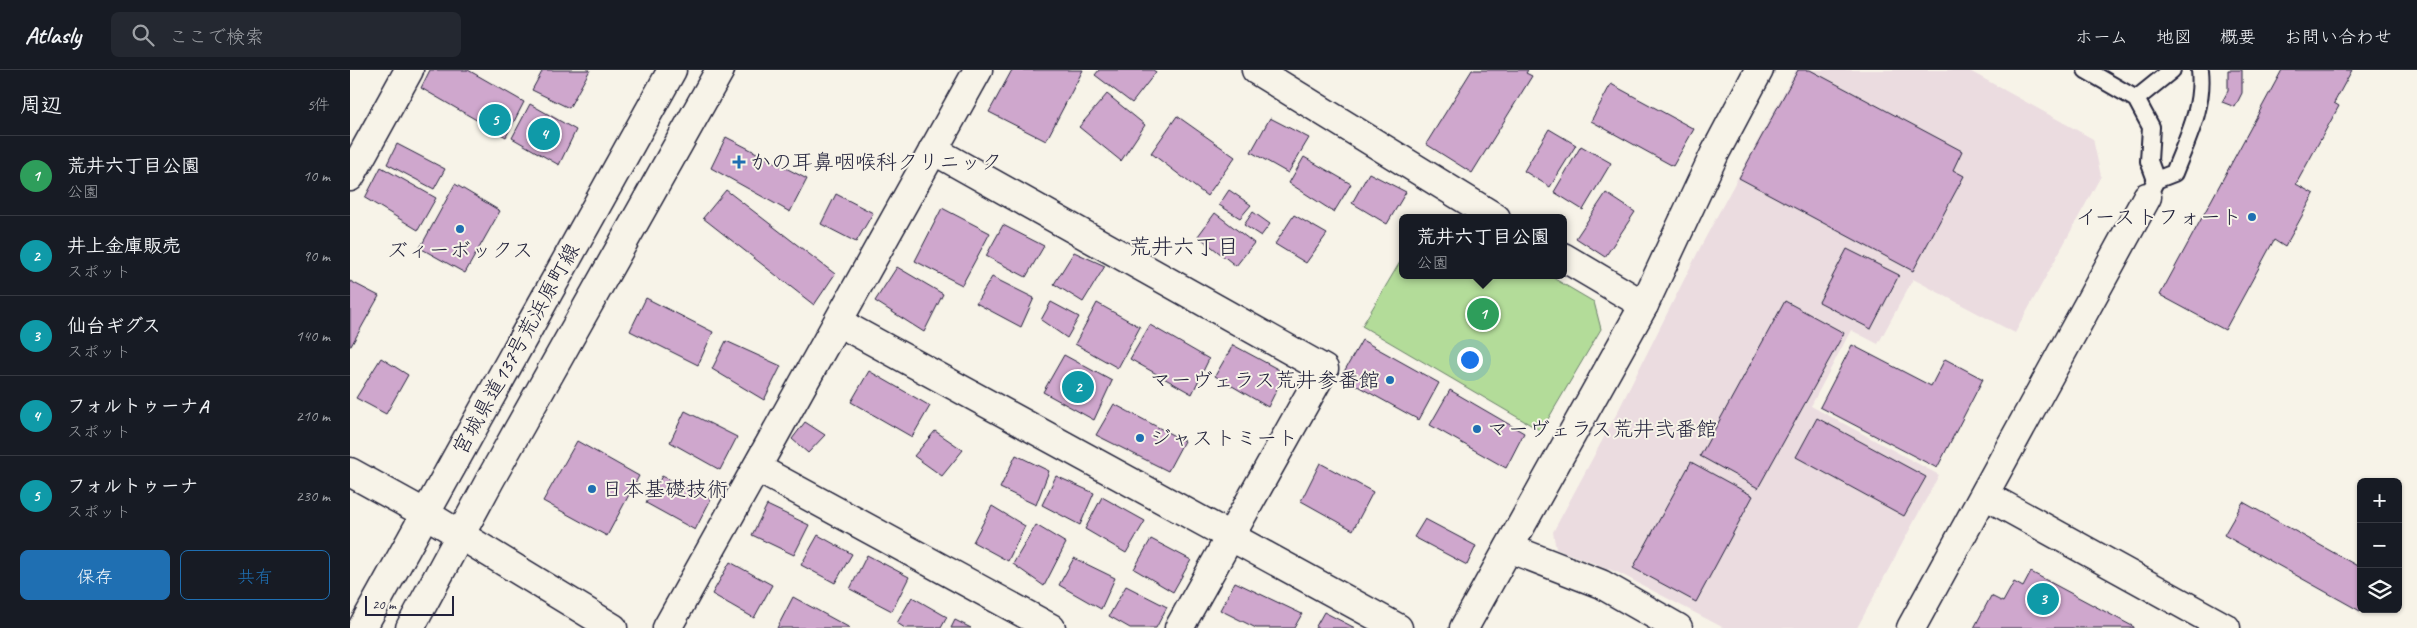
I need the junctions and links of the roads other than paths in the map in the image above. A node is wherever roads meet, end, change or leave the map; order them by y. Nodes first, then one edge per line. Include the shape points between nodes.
1 (409, 70) edge
2 (672, 70) edge
3 (720, 70) edge
4 (978, 70) edge
5 (1759, 70) edge
6 (2086, 70) edge
7 (2172, 70) edge
8 (2200, 70) edge
9 (1272, 74) edge
10 (2136, 99) junction
11 (933, 150) junction
12 (350, 177) edge
13 (2151, 189) junction
14 (1490, 214) edge
15 (1567, 259) edge
16 (1644, 305) junction
17 (838, 322) junction
18 (757, 468) junction
19 (350, 472) edge
20 (1985, 495) junction
21 (426, 514) junction
22 (460, 535) junction
23 (1231, 535) junction
24 (1508, 548) junction
25 (362, 628) edge
26 (410, 628) edge
27 (613, 628) edge
28 (666, 628) edge
29 (1051, 628) edge
30 (1179, 628) edge
31 (1398, 628) edge
32 (1464, 628) edge
33 (1678, 628) edge
34 (1912, 628) edge
35 (2226, 628) edge

1 - 12 street
2 - 21 street, 宮城県道137号荒浜原町線
3 - 22 street, 宮城県道137号荒浜原町線
4 - 11 street
5 - 16 street
6 - 10 lane
7 - 10 lane
8 - 13 lane via 2202,86 2198,113 2174,173
9 - 14 street
10 - 13 lane via 2151,127
11 - 17 street
11 - 23 street via 1324,369
13 - 20 street
15 - 16 street
16 - 24 street
17 - 18 street
17 - 23 street
18 - 28 street
18 - 29 street
19 - 21 street
20 - 34 street
20 - 35 street
21 - 22 street
21 - 25 street, 宮城県道137号荒浜原町線
22 - 26 street, 宮城県道137号荒浜原町線
22 - 27 street
23 - 30 street
23 - 31 street
24 - 32 street
24 - 33 street via 1601,584

